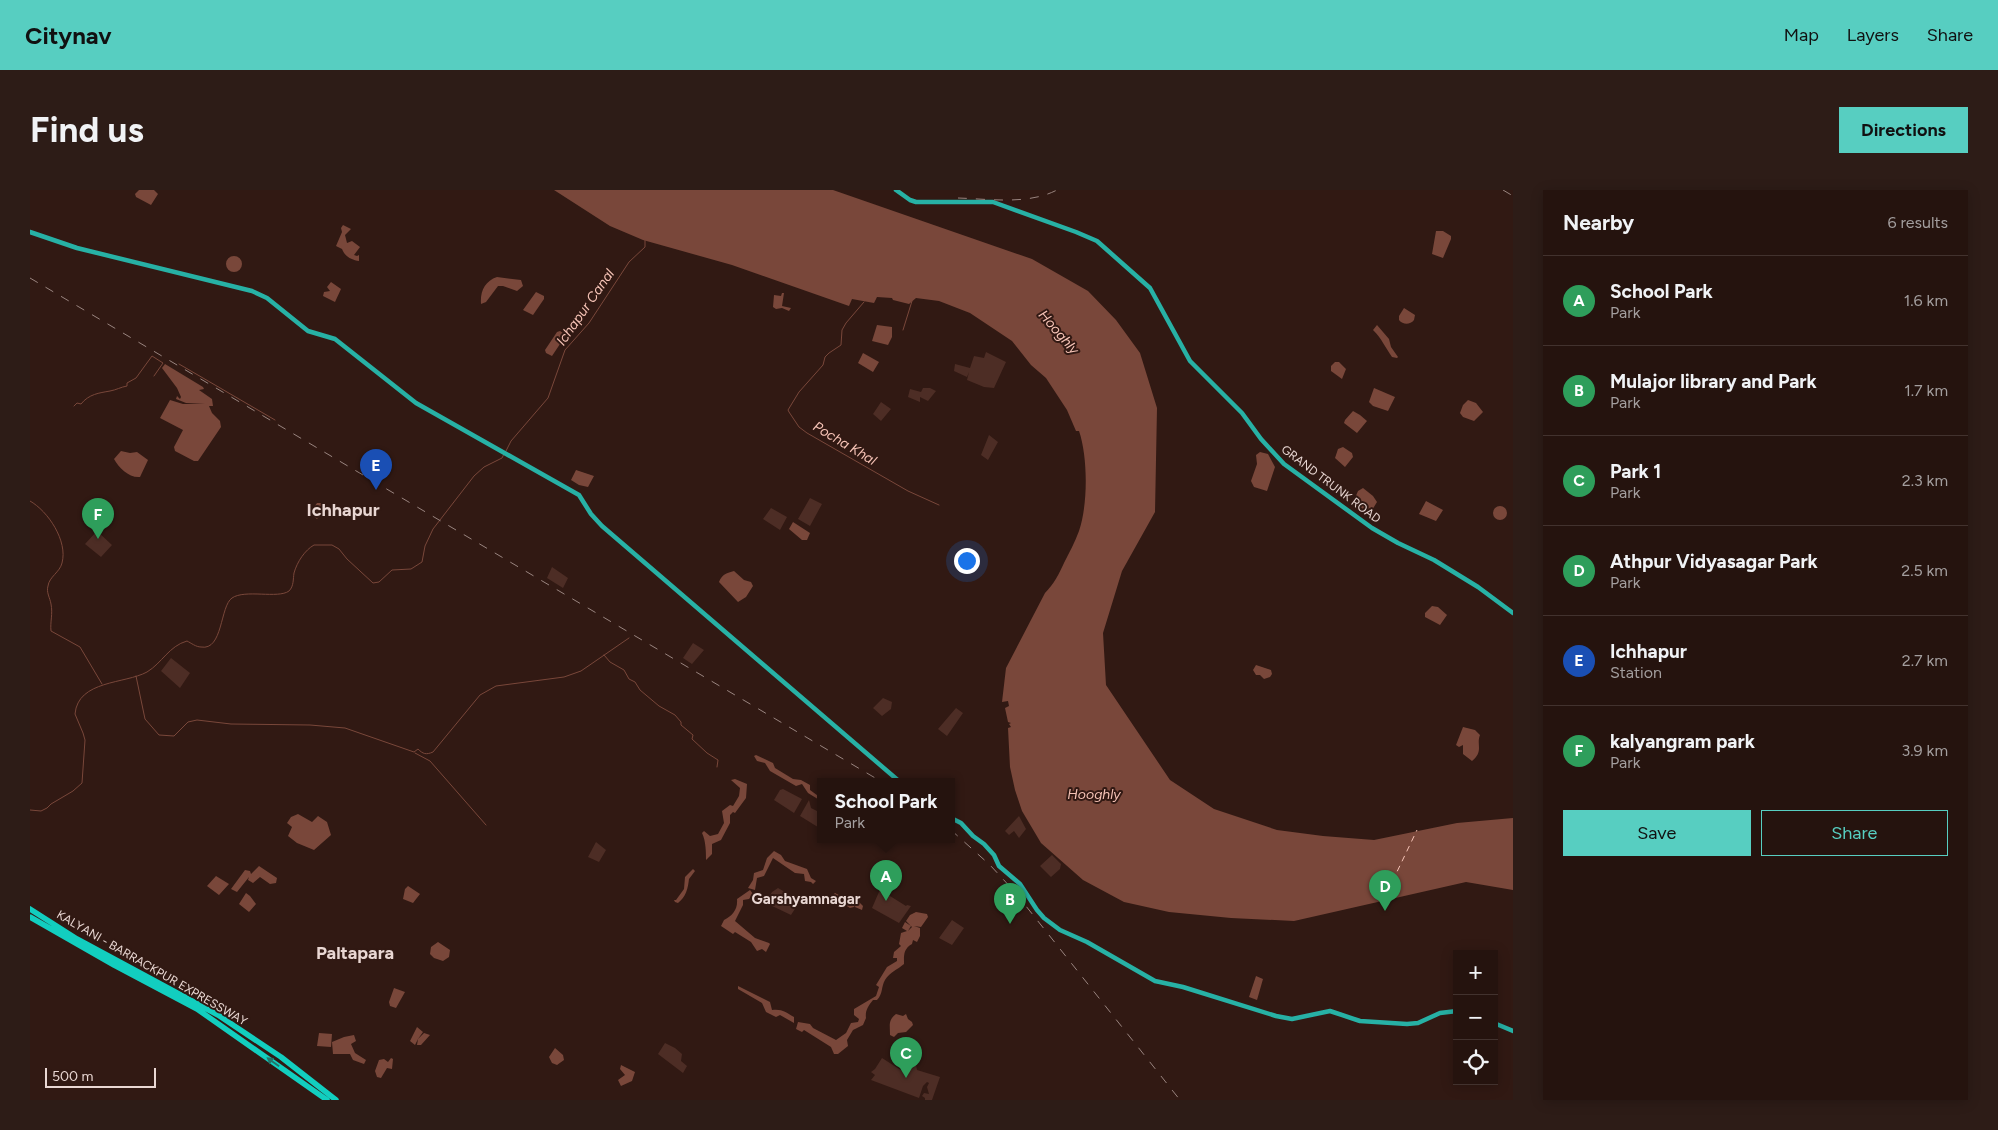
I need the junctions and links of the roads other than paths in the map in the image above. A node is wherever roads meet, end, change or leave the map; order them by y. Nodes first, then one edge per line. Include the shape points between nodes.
1 (896, 190) edge
2 (30, 232) edge
3 (1513, 614) edge
4 (895, 778) edge
5 (955, 820) edge
6 (30, 909) edge
7 (30, 917) edge
8 (1453, 1011) edge
9 (1498, 1025) edge
10 (1513, 1031) edge
11 (326, 1100) edge
12 (336, 1100) edge

1 - 3 main road, GRAND TRUNK ROAD via 916,202 993,202 1097,241 1150,288 1190,361 1242,413 1260,440 1281,461 1372,528 1478,587
2 - 4 main road via 77,248 256,293 308,331 336,339 416,403 579,496 608,531
5 - 8 main road via 994,855 998,866 1020,884 1044,918 1060,930 1088,942 1155,981 1292,1019 1330,1011 1360,1021 1410,1024
6 - 12 highway, KALYANI - BARRACKPUR EXPRESSWAY via 77,939 225,1019
11 -> 7 highway, KALYANI - BARRACKPUR EXPRESSWAY via 197,1009
9 - 10 main road

